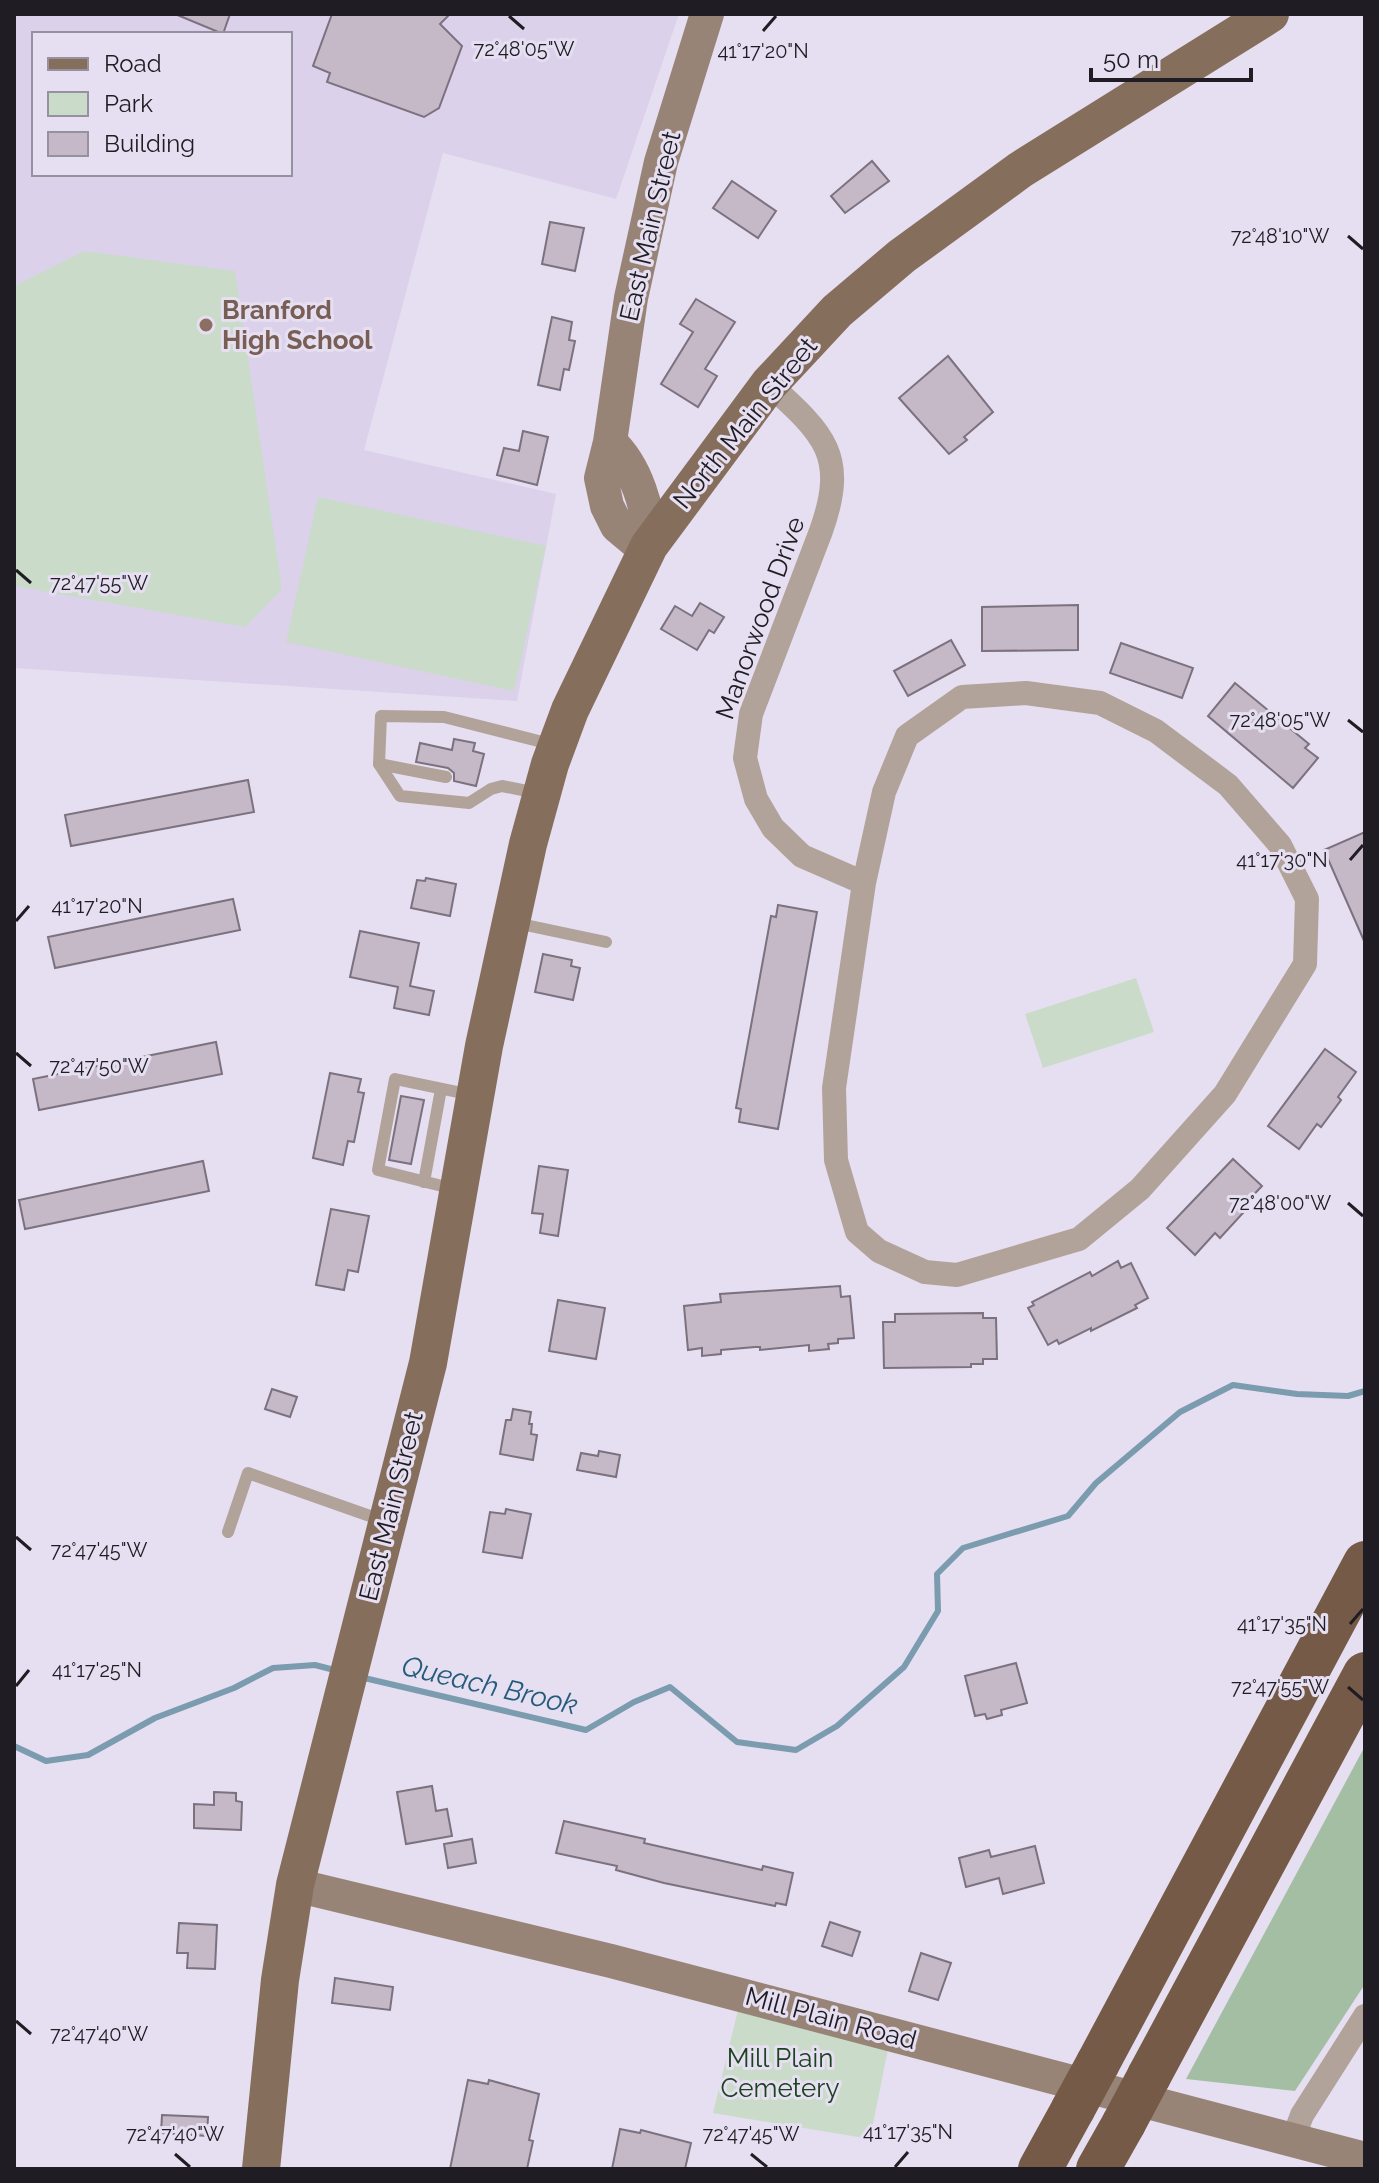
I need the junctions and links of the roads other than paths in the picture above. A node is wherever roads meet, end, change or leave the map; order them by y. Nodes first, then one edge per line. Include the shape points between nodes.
1 (707, 14) edge
2 (1270, 14) edge
3 (769, 384) junction
4 (649, 546) junction
5 (557, 746) junction
6 (379, 764) junction
7 (446, 777) dead end
8 (542, 794) junction
9 (528, 844) joint
10 (864, 883) junction
11 (512, 922) junction
12 (606, 942) dead end
13 (458, 1093) junction
14 (422, 1113) dead end
15 (436, 1116) junction
16 (415, 1144) dead end
17 (431, 1148) junction
18 (441, 1186) junction
19 (387, 1522) junction
20 (228, 1532) dead end
21 (1365, 1563) edge
22 (1365, 1674) edge
23 (295, 1885) junction
24 (1365, 2016) edge
25 (1293, 2139) junction
26 (1365, 2159) edge
27 (261, 2169) edge
28 (1040, 2169) edge
29 (1098, 2169) edge

1 - 4 street, East Main Street via 661,162 631,298 610,442 628,464 647,513
2 - 3 main road, North Main Street via 955,216 837,311
3 - 4 main road, North Main Street
3 - 10 street, Manorwood Drive via 821,436 829,452 832,490 751,714 745,758 756,799 773,828 802,856
4 - 5 main road, North Main Street
5 - 6 lane via 444,717 381,716
5 - 8 main road, North Main Street
6 - 7 lane
6 - 8 lane via 400,796 469,803 481,788 502,786
8 - 9 main road, North Main Street
9 - 11 main road, East Main Street
10 - 10 street via 834,1088 836,1160 857,1232 879,1251 925,1272 957,1275 1079,1239 1140,1189 1225,1094 1305,964 1307,899 1280,845 1228,785 1156,731 1100,703 1026,693 962,697 907,736 884,792
11 - 12 lane
11 - 13 main road, East Main Street
13 - 15 lane
13 - 18 main road, East Main Street
13 - 18 lane via 395,1079 394,1108 378,1170
14 - 15 lane
15 - 17 lane
16 - 17 lane
17 - 18 lane
18 - 19 main road, East Main Street via 428,1363
19 - 20 lane via 248,1473
19 - 23 main road, East Main Street
21 - 28 highway, bridge
22 - 29 highway, bridge
23 - 25 street, Mill Plain Road via 611,1961
23 - 27 main road, East Main Street
24 - 25 street via 1302,2115
25 - 26 street, Mill Plain Road

